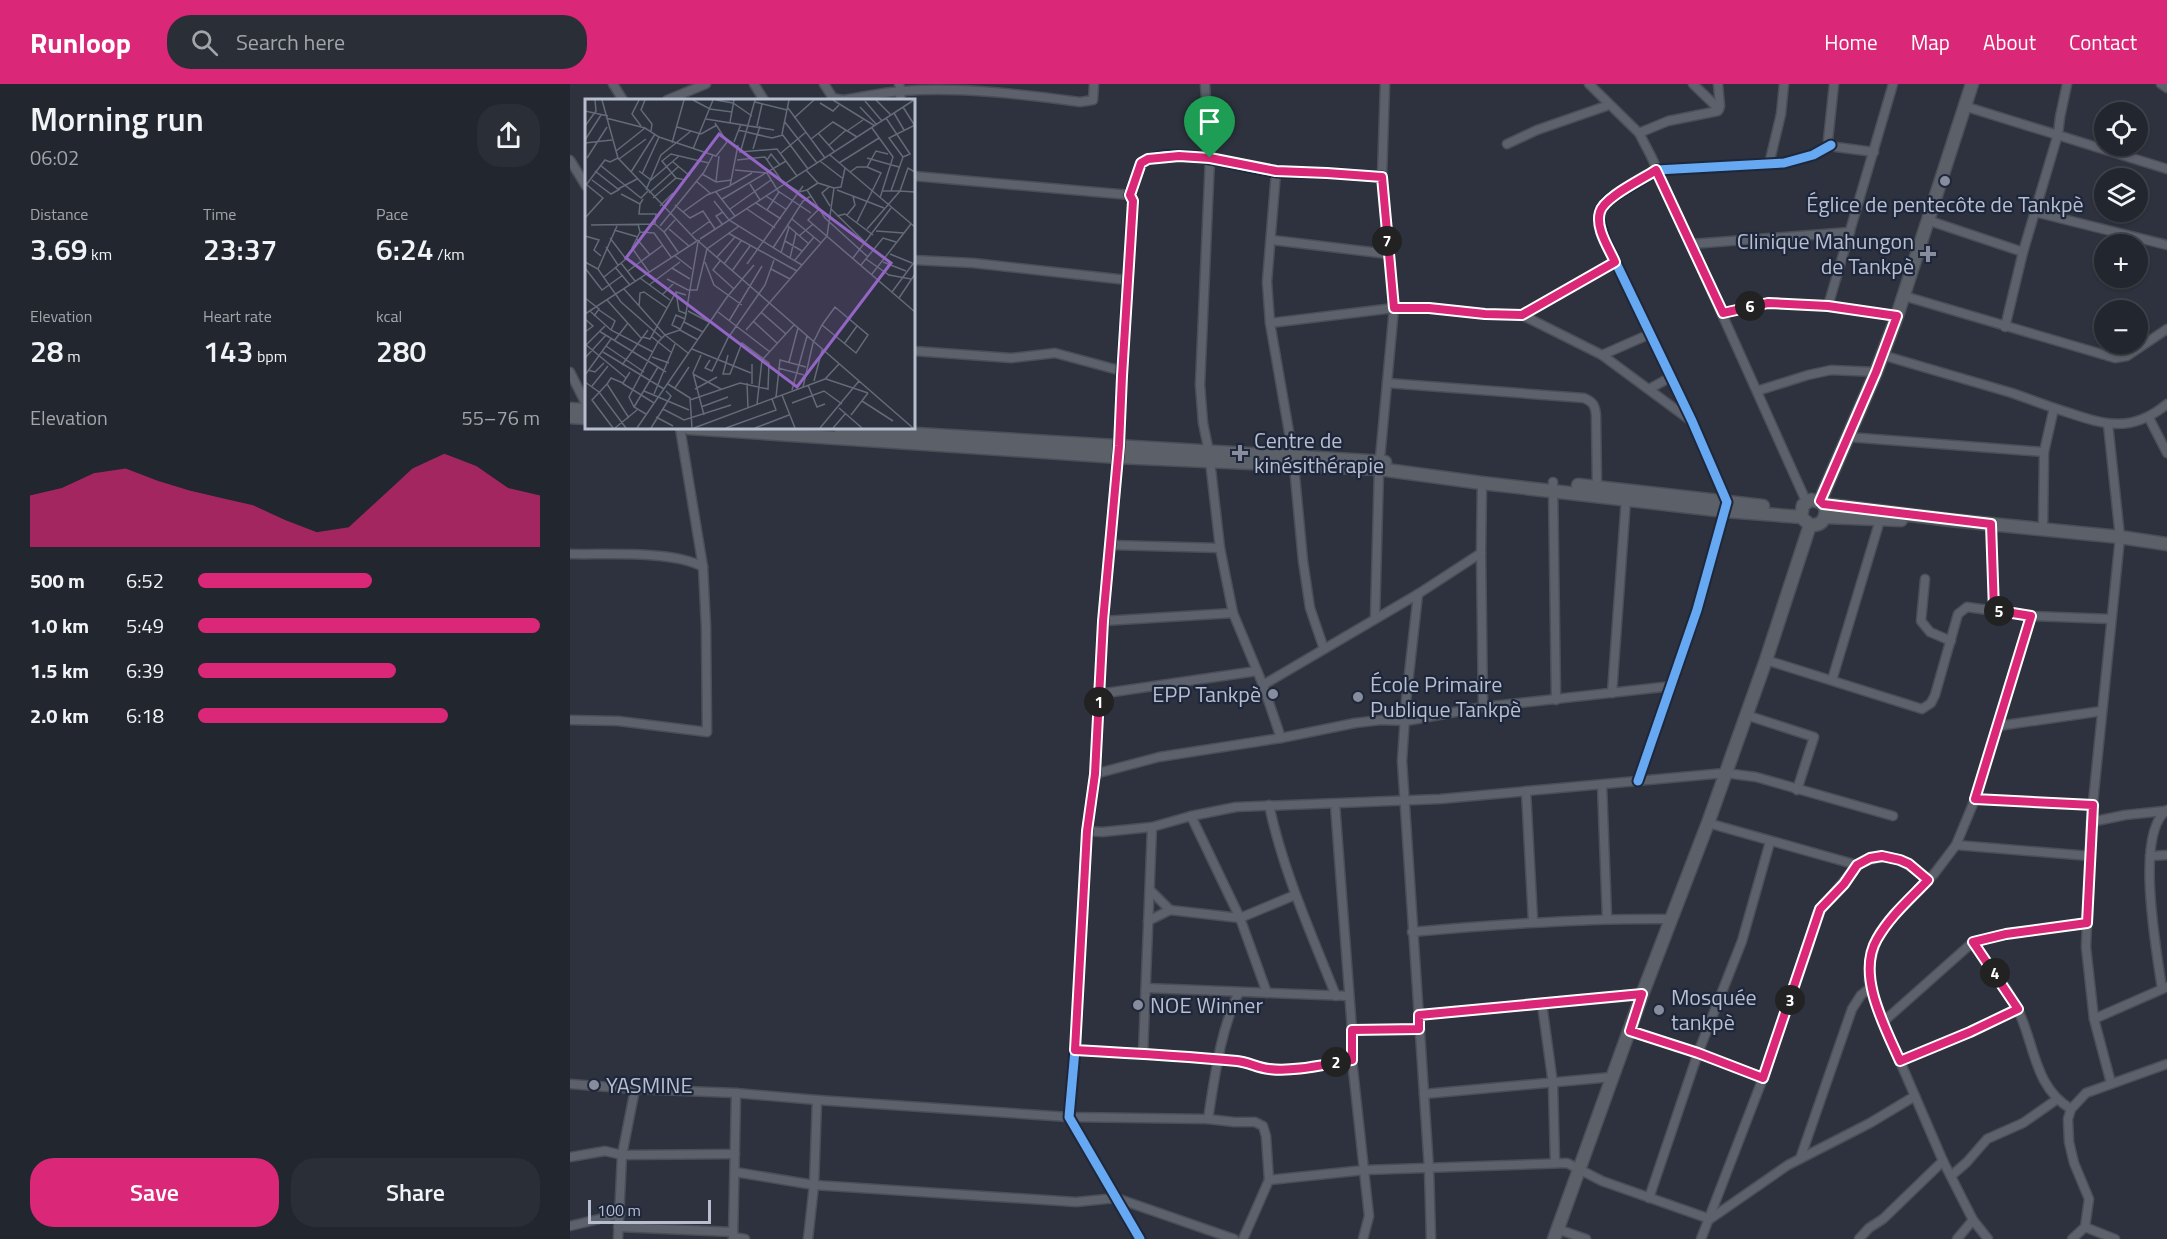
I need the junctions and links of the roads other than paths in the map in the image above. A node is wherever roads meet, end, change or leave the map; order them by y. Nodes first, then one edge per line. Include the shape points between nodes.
1 (613, 84) edge
2 (706, 84) edge
3 (754, 84) edge
4 (824, 84) edge
5 (1094, 84) edge
6 (1205, 84) edge
7 (1385, 84) edge
8 (1589, 84) edge
9 (1693, 84) edge
10 (1718, 84) edge
11 (1784, 84) edge
12 (1834, 84) edge
13 (1893, 84) edge
14 (1972, 84) edge
15 (2067, 84) edge
16 (2161, 84) edge
17 (2167, 88) edge
18 (900, 92) edge
19 (622, 99) edge
20 (669, 99) edge
21 (763, 99) edge
22 (838, 99) edge
23 (850, 99) edge
24 (1609, 105) junction
25 (1964, 106) junction
26 (1719, 109) junction
27 (1639, 133) junction
28 (2058, 134) junction
29 (1507, 144) dead end
30 (1831, 145) junction
31 (1874, 152) junction
32 (1210, 158) junction
33 (570, 160) edge
34 (1769, 164) junction
35 (2167, 169) edge
36 (1656, 170) junction
37 (1276, 171) junction
38 (915, 176) edge
39 (1382, 177) junction
40 (585, 184) edge
41 (1130, 195) junction
42 (2035, 212) junction
43 (1927, 220) junction
44 (1850, 232) junction
45 (1272, 240) junction
46 (1691, 244) junction
47 (2167, 245) edge
48 (2023, 252) junction
49 (1388, 254) junction
50 (915, 260) edge
51 (1615, 262) junction
52 (1127, 280) junction
53 (1904, 296) junction
54 (1828, 306) junction
55 (1394, 308) junction
56 (1723, 313) junction
57 (1522, 315) junction
58 (1897, 316) junction
59 (1270, 323) junction
60 (2005, 327) junction
61 (2167, 329) edge
62 (1650, 334) junction
63 (915, 351) edge
64 (1602, 355) junction
65 (1882, 355) junction
66 (1122, 371) junction
67 (570, 372) edge
68 (1876, 372) junction
69 (1671, 377) junction
70 (1387, 383) junction
71 (1649, 389) junction
72 (1757, 392) junction
73 (585, 402) edge
74 (2167, 404) edge
75 (2054, 408) junction
76 (570, 409) edge
77 (585, 410) edge
78 (570, 417) edge
79 (585, 418) edge
80 (2149, 418) junction
81 (1692, 421) junction
82 (2108, 424) junction
83 (680, 429) edge
84 (742, 429) edge
85 (836, 431) edge
86 (874, 433) edge
87 (1848, 437) junction
88 (1118, 452) junction
89 (2044, 452) junction
90 (2167, 453) edge
91 (1210, 456) junction
92 (1292, 460) junction
93 (1379, 465) junction
94 (1482, 483) junction
95 (1553, 487) junction
96 (1597, 487) junction
97 (1626, 499) junction
98 (1821, 502) junction
99 (1726, 506) junction
100 (1804, 513) junction
101 (1826, 517) junction
102 (1880, 520) junction
103 (1950, 520) junction
104 (1991, 524) junction
105 (2043, 529) junction
106 (2120, 537) junction
107 (2167, 544) edge
108 (1111, 545) junction
109 (1220, 548) junction
110 (1481, 553) junction
111 (570, 554) edge
112 (703, 567) junction
113 (1924, 579) dead end
114 (1418, 594) junction
115 (1994, 610) junction
116 (1233, 613) junction
117 (2031, 616) junction
118 (1376, 619) junction
119 (2111, 619) junction
120 (1103, 621) junction
121 (1951, 641) junction
122 (1324, 649) junction
123 (1766, 660) junction
124 (1257, 671) junction
125 (1833, 680) junction
126 (1263, 685) junction
127 (1672, 686) junction
128 (1612, 693) junction
129 (1099, 694) junction
130 (1556, 700) junction
131 (1483, 707) junction
132 (2102, 711) junction
133 (1746, 715) junction
134 (570, 720) edge
135 (1406, 721) junction
136 (1998, 726) junction
137 (1281, 738) junction
138 (1725, 773) junction
139 (1095, 774) junction
140 (1638, 781) junction
141 (1602, 785) junction
142 (1797, 790) junction
143 (1526, 791) junction
144 (1975, 799) junction
145 (1405, 801) junction
146 (1335, 804) junction
147 (1269, 805) junction
148 (2093, 805) junction
149 (2166, 811) edge
150 (1191, 816) junction
151 (1893, 816) dead end
152 (2091, 822) junction
153 (1708, 824) junction
154 (1152, 827) junction
155 (1087, 831) junction
156 (1770, 842) junction
157 (1956, 845) junction
158 (2167, 855) edge
159 (2090, 856) junction
160 (2150, 856) junction
161 (1857, 865) junction
162 (1928, 880) junction
163 (1150, 890) junction
164 (1295, 895) junction
165 (1170, 910) junction
166 (1240, 918) junction
167 (1607, 918) junction
168 (1672, 919) junction
169 (1148, 921) junction
170 (1533, 921) junction
171 (2087, 923) junction
172 (1412, 932) junction
173 (1973, 942) junction
174 (1871, 987) junction
175 (1146, 988) junction
176 (2164, 988) edge
177 (1239, 992) junction
178 (1267, 993) junction
179 (1642, 994) junction
180 (1336, 996) junction
181 (1349, 996) junction
182 (1542, 1004) junction
183 (2018, 1009) junction
184 (1419, 1015) junction
185 (2094, 1019) junction
186 (1883, 1022) junction
187 (1419, 1029) junction
188 (1352, 1030) junction
189 (1630, 1031) junction
190 (1075, 1050) junction
191 (1143, 1053) junction
192 (1698, 1053) junction
193 (1218, 1060) junction
194 (1352, 1060) junction
195 (1900, 1061) junction
196 (2167, 1064) edge
197 (1612, 1077) junction
198 (1763, 1078) junction
199 (2111, 1083) junction
200 (570, 1084) edge
201 (1553, 1084) junction
202 (634, 1089) junction
203 (736, 1093) junction
204 (1424, 1094) junction
205 (1915, 1096) junction
206 (816, 1100) junction
207 (2056, 1100) junction
208 (2071, 1108) junction
209 (1069, 1117) junction
210 (1208, 1119) junction
211 (735, 1154) junction
212 (622, 1155) junction
213 (570, 1157) edge
214 (1800, 1159) junction
215 (1943, 1161) junction
216 (1555, 1162) junction
217 (1429, 1169) junction
218 (1365, 1170) junction
219 (1578, 1170) junction
220 (735, 1172) junction
221 (1951, 1176) junction
222 (1269, 1180) junction
223 (814, 1185) junction
224 (1116, 1198) junction
225 (1649, 1198) junction
226 (620, 1214) junction
227 (1710, 1219) junction
228 (1973, 1220) junction
229 (570, 1226) edge
230 (618, 1227) junction
231 (2085, 1227) junction
232 (1556, 1234) edge
233 (1964, 1235) edge
234 (733, 1236) edge
235 (618, 1239) edge
236 (745, 1239) edge
237 (808, 1239) edge
238 (1140, 1239) edge
239 (1234, 1239) edge
240 (1243, 1239) edge
241 (1363, 1239) edge
242 (1431, 1239) edge
243 (1586, 1239) edge
244 (1701, 1239) edge
245 (1858, 1239) edge
246 (1957, 1239) edge
247 (1988, 1239) edge
248 (2072, 1239) edge
249 (2115, 1239) edge

1 - 19 street
2 - 20 street
3 - 21 street
4 - 22 street
5 - 18 street via 1093,100 1080,102 991,92
6 - 32 street
7 - 39 street
8 - 24 street
9 - 26 street
10 - 26 street
11 - 34 street
12 - 30 street via 1828,140
13 - 31 street
14 - 25 main road
15 - 28 street
16 - 17 street
18 - 23 street
24 - 27 street
24 - 29 street
25 - 28 street
25 - 43 main road
26 - 27 street
27 - 36 street
28 - 35 street
28 - 42 street
30 - 31 street
30 - 34 street via 1796,160
31 - 44 street
32 - 37 street
32 - 41 street via 1148,159 1137,170
32 - 91 street via 1200,385
33 - 40 street
34 - 36 street
36 - 46 street
36 - 51 street via 1608,200 1600,210 1601,229
37 - 39 street
37 - 45 street
38 - 41 street
39 - 49 street
41 - 52 street via 1133,201
42 - 47 street
42 - 48 street
43 - 48 street
43 - 53 main road
44 - 46 street
44 - 54 street
45 - 49 street
45 - 59 street via 1267,282
46 - 56 street
48 - 60 street
49 - 55 street
50 - 52 street
51 - 57 street
51 - 62 street
52 - 66 street
53 - 58 main road
53 - 60 street
54 - 56 street via 1768,303
54 - 58 street
55 - 57 street
55 - 59 street
55 - 70 street
56 - 72 street
57 - 64 street
58 - 65 main road
59 - 92 street
60 - 61 street via 2115,358 2127,356
62 - 64 street
62 - 69 street
63 - 66 street via 1011,358 1054,353
64 - 71 street
65 - 68 main road
65 - 75 street
66 - 88 street
67 - 73 street
68 - 72 street via 1831,370
68 - 87 main road
69 - 71 street
69 - 81 street
70 - 93 street
70 - 96 street via 1584,398 1595,406
71 - 81 street
72 - 100 street
74 - 80 street
75 - 82 street
75 - 89 street
76 - 77 main road
78 - 79 main road
80 - 82 street
80 - 90 street
81 - 99 street
82 - 106 street
83 - 112 street
84 - 85 main road
85 - 86 main road
86 - 88 main road
87 - 89 street
87 - 98 main road
88 - 91 main road
88 - 108 street
89 - 105 street
91 - 92 main road
91 - 109 street
92 - 93 main road
92 - 122 street via 1310,608
93 - 94 main road
93 - 95 main road
93 - 118 street
94 - 95 main road
94 - 110 street
95 - 96 main road
95 - 97 main road
95 - 130 street
96 - 99 main road
97 - 99 main road
97 - 128 street
98 - 100 main road via 1811,500
98 - 101 main road
98 - 103 main road
99 - 100 main road
99 - 127 street
100 - 101 main road via 1819,524
100 - 123 main road
101 - 102 main road
102 - 103 main road
102 - 125 street
103 - 104 main road
104 - 105 main road
104 - 115 street
105 - 106 main road
106 - 107 main road
106 - 119 street
108 - 109 street
108 - 120 street
109 - 116 street
110 - 114 street
110 - 131 street
111 - 112 street via 665,556
112 - 134 street via 707,732 618,721
113 - 121 street via 1921,621 1930,632
114 - 118 street
114 - 135 street
115 - 117 street
115 - 121 street via 1962,609
116 - 120 street
116 - 124 street
117 - 119 street
117 - 136 street
118 - 122 street
119 - 132 street
120 - 129 street
121 - 125 street via 1931,704 1922,710
122 - 126 street
123 - 125 street
123 - 133 main road
124 - 126 street
124 - 129 street
126 - 137 street
127 - 128 street
127 - 140 street
128 - 130 street
129 - 139 street
130 - 131 street
131 - 135 street
132 - 136 street
132 - 148 street
133 - 138 main road
133 - 142 street via 1814,736
135 - 137 street via 1355,723
135 - 145 street via 1402,761
136 - 144 street
137 - 139 street via 1159,757
138 - 140 street
138 - 142 street via 1756,777
138 - 153 main road
139 - 155 street
140 - 141 street
141 - 143 street
141 - 167 street
142 - 151 street
143 - 145 street
143 - 170 street
144 - 148 street
144 - 157 street
145 - 146 street
145 - 172 street
146 - 147 street
146 - 181 street
147 - 150 street
147 - 164 street
148 - 152 street
149 - 152 street
149 - 160 street via 2158,817
150 - 154 street
150 - 166 street
152 - 159 street
153 - 156 street
153 - 168 main road
154 - 155 street
154 - 163 street
155 - 190 street
156 - 161 street
156 - 192 street via 1742,941
157 - 159 street
157 - 162 street
158 - 160 street
159 - 171 street
160 - 176 street via 2150,906
161 - 162 street via 1870,858 1891,856 1909,864
161 - 198 street via 1817,914
162 - 174 street via 1895,913 1875,941
163 - 165 street
163 - 169 street
164 - 166 street
164 - 180 street
165 - 166 street
165 - 169 street
166 - 178 street
167 - 168 street
167 - 170 street
168 - 179 main road
169 - 175 street
170 - 172 street
171 - 173 street
171 - 185 street
172 - 184 street
173 - 183 street
173 - 186 street
174 - 186 street
174 - 214 street via 1852,1009
175 - 177 street
175 - 191 street
176 - 185 street
177 - 178 street
177 - 193 street via 1228,1017
178 - 180 street
179 - 182 street
179 - 189 main road
180 - 181 street
181 - 188 street
182 - 184 street
182 - 201 street
183 - 195 street
183 - 207 street via 2042,1076
184 - 187 street
185 - 199 street
186 - 195 street
187 - 188 street
187 - 204 street
188 - 194 street
189 - 192 street
189 - 197 main road
190 - 191 street
190 - 209 street
191 - 193 street
192 - 198 street
192 - 225 street
193 - 194 street via 1291,1069
193 - 210 street
194 - 218 street
195 - 205 street
196 - 199 street
197 - 201 street
197 - 219 main road
198 - 227 street
199 - 208 street via 2086,1093
200 - 202 street
201 - 204 street
201 - 216 street
202 - 203 street
202 - 212 street
203 - 206 street
203 - 211 street
204 - 217 street
205 - 214 street
205 - 215 street
206 - 209 street
206 - 223 street
207 - 208 street
207 - 221 street via 2023,1123 1987,1139
208 - 231 street via 2067,1119 2069,1142 2088,1199
209 - 210 street
209 - 224 street
210 - 222 street via 1263,1126
211 - 212 street
211 - 220 street
212 - 213 street via 605,1151
212 - 226 street
214 - 227 street
215 - 221 street
215 - 245 street
216 - 217 street
216 - 219 street
217 - 218 street
217 - 242 street
218 - 222 street
218 - 241 street via 1369,1216
219 - 225 street
219 - 232 main road
220 - 223 street
220 - 234 street
221 - 228 street
222 - 240 street
223 - 224 street via 1076,1202
223 - 237 street
224 - 238 street
224 - 239 street
225 - 227 street
226 - 229 street
226 - 230 street
227 - 244 street
228 - 233 street
228 - 247 street
230 - 234 street
230 - 235 street
231 - 248 street
231 - 249 street
232 - 243 street
233 - 246 street
234 - 236 street

